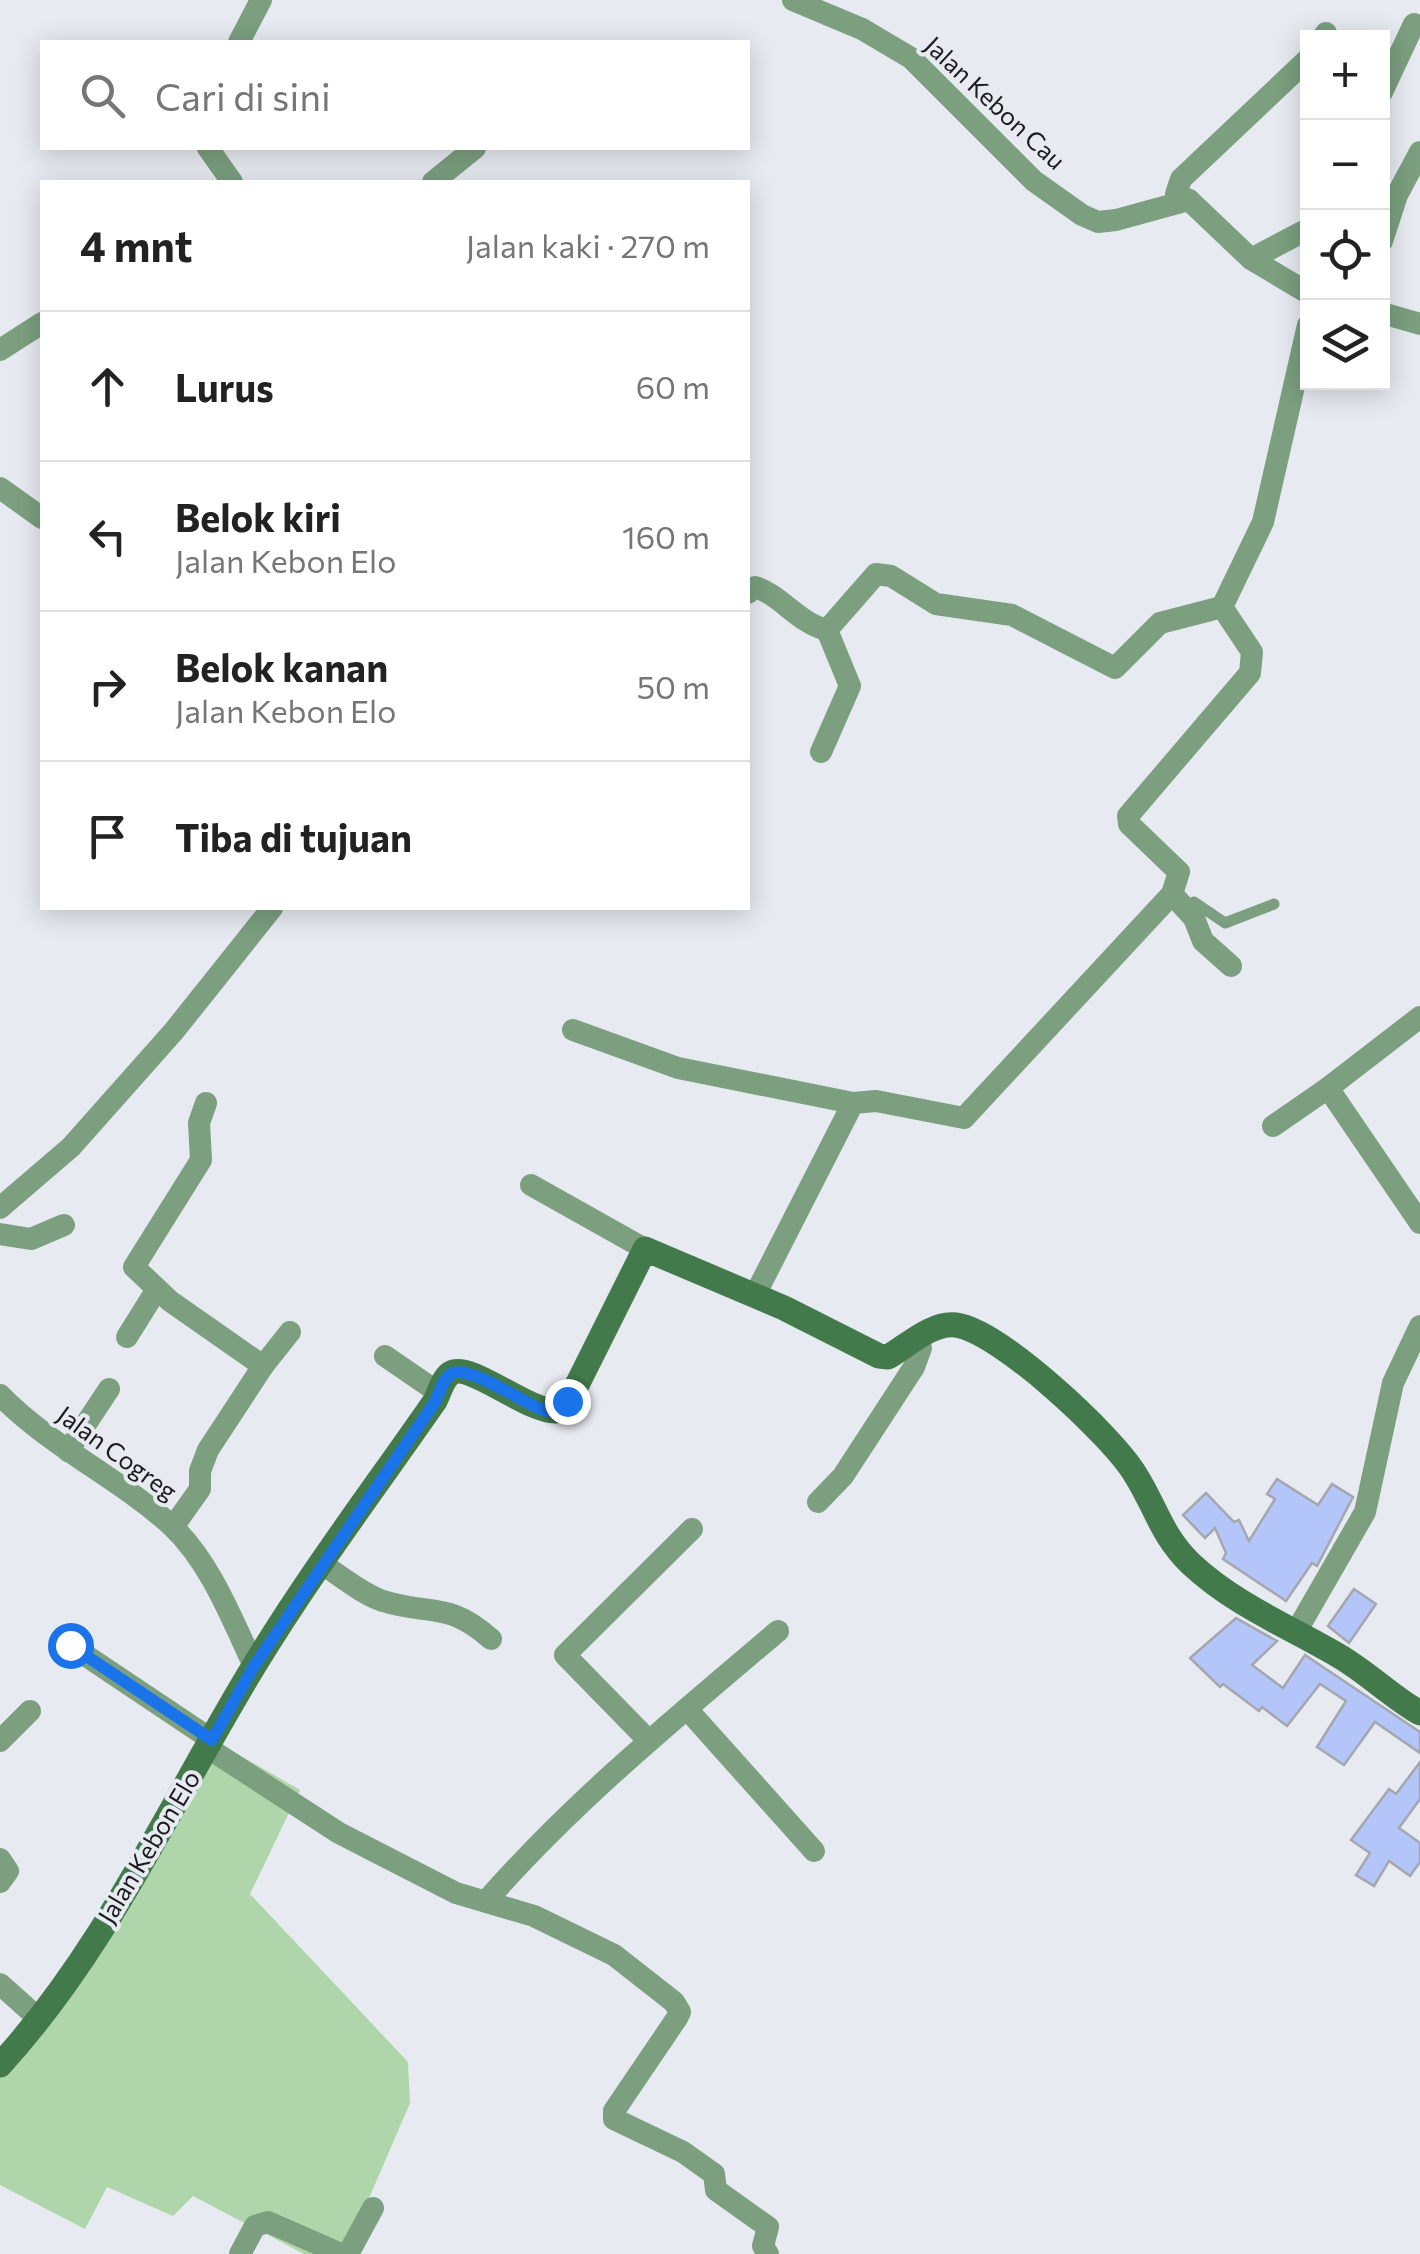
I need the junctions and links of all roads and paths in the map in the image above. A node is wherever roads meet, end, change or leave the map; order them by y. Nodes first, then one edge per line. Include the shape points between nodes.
1 (260, 0) edge
2 (793, 0) edge
3 (1414, 24) dead end
4 (241, 40) edge
5 (1300, 66) edge
6 (1390, 75) edge
7 (209, 150) edge
8 (472, 150) edge
9 (1420, 152) edge
10 (231, 180) edge
11 (435, 180) edge
12 (1189, 200) junction
13 (1390, 216) edge
14 (1300, 233) edge
15 (1250, 259) junction
16 (1300, 288) edge
17 (1390, 315) edge
18 (40, 324) edge
19 (1420, 324) edge
20 (0, 350) edge
21 (1300, 360) edge
22 (0, 488) edge
23 (40, 517) edge
24 (750, 592) edge
25 (1222, 607) junction
26 (826, 630) junction
27 (821, 752) dead end
28 (1175, 890) junction
29 (1274, 904) dead end
30 (270, 910) edge
31 (1230, 966) dead end
32 (1420, 1017) edge
33 (573, 1030) dead end
34 (1328, 1088) junction
35 (206, 1103) dead end
36 (853, 1104) junction
37 (1273, 1126) dead end
38 (531, 1185) dead end
39 (0, 1208) edge
40 (1420, 1223) edge
41 (64, 1226) dead end
42 (0, 1234) edge
43 (645, 1249) junction
44 (157, 1289) junction
45 (755, 1295) junction
46 (1420, 1326) edge
47 (290, 1332) dead end
48 (127, 1338) dead end
49 (917, 1338) junction
50 (384, 1356) dead end
51 (263, 1366) junction
52 (109, 1389) dead end
53 (439, 1393) junction
54 (0, 1395) edge
55 (68, 1450) junction
56 (818, 1502) dead end
57 (173, 1528) junction
58 (692, 1529) dead end
59 (322, 1564) junction
60 (778, 1632) dead end
61 (1296, 1632) junction
62 (491, 1639) dead end
63 (70, 1645) dead end
64 (254, 1666) junction
65 (686, 1709) junction
66 (30, 1711) dead end
67 (1420, 1713) edge
68 (649, 1741) junction
69 (0, 1742) edge
70 (210, 1744) junction
71 (814, 1851) dead end
72 (0, 1858) edge
73 (0, 1882) edge
74 (488, 1899) junction
75 (0, 1984) edge
76 (38, 2018) junction
77 (0, 2066) edge
78 (372, 2208) dead end
79 (240, 2254) edge
80 (344, 2254) edge
81 (768, 2254) edge

1 - 4 street
2 - 12 street, Jalan Kebon Cau via 910,58 1034,182 1082,215 1116,220
3 - 6 street
5 - 12 street via 1181,178 1176,194
7 - 10 street
8 - 11 street
9 - 13 street
12 - 15 street
14 - 15 street
15 - 16 street
17 - 19 street
18 - 20 street
21 - 25 street via 1263,522
22 - 23 street
24 - 26 street via 764,590
25 - 26 street via 1160,623 1111,669 1012,615 928,602 885,574 876,574
25 - 28 street via 1247,641 1250,673 1128,816 1175,866
26 - 27 street via 850,686
28 - 29 lane via 1225,923
28 - 31 street via 1203,941
28 - 36 street via 964,1118 876,1101
30 - 39 street via 71,1147
32 - 34 street
33 - 36 street via 678,1068
34 - 37 street
34 - 40 street
35 - 44 street via 200,1160 134,1264 138,1276
36 - 45 street
38 - 43 street
41 - 42 street via 32,1239
43 - 45 street
43 - 53 street via 562,1407 534,1408 461,1370 445,1378
44 - 48 street
44 - 51 street
45 - 49 street via 878,1356 888,1357
46 - 61 street via 1392,1383 1365,1512
47 - 51 street
49 - 56 street via 921,1348 914,1367
49 - 61 street via 956,1325 1027,1365 1125,1462 1154,1518 1188,1561 1242,1605
50 - 53 street
51 - 57 street via 208,1450 200,1488
52 - 55 street
53 - 59 street, Jalan Kebon Elo
54 - 55 street, Jalan Cogreg
55 - 57 street, Jalan Cogreg
57 - 64 street, Jalan Cogreg via 216,1587
58 - 68 street via 566,1655
59 - 62 street via 378,1600 451,1610
59 - 64 street, Jalan Kebon Elo
60 - 65 street
61 - 67 street
63 - 70 street
64 - 70 street, Jalan Kebon Elo
65 - 68 street
65 - 71 street
66 - 69 street
68 - 74 street via 548,1832
70 - 74 street via 339,1833 456,1893
70 - 76 street, Jalan Kebon Elo via 111,1912
72 - 73 street via 8,1871
74 - 81 street via 614,1955 674,2002 677,2018 614,2119 714,2174 716,2190 768,2226
75 - 76 street
76 - 77 street, Jalan Kebon Elo
78 - 80 street
79 - 80 street via 254,2226 268,2222

